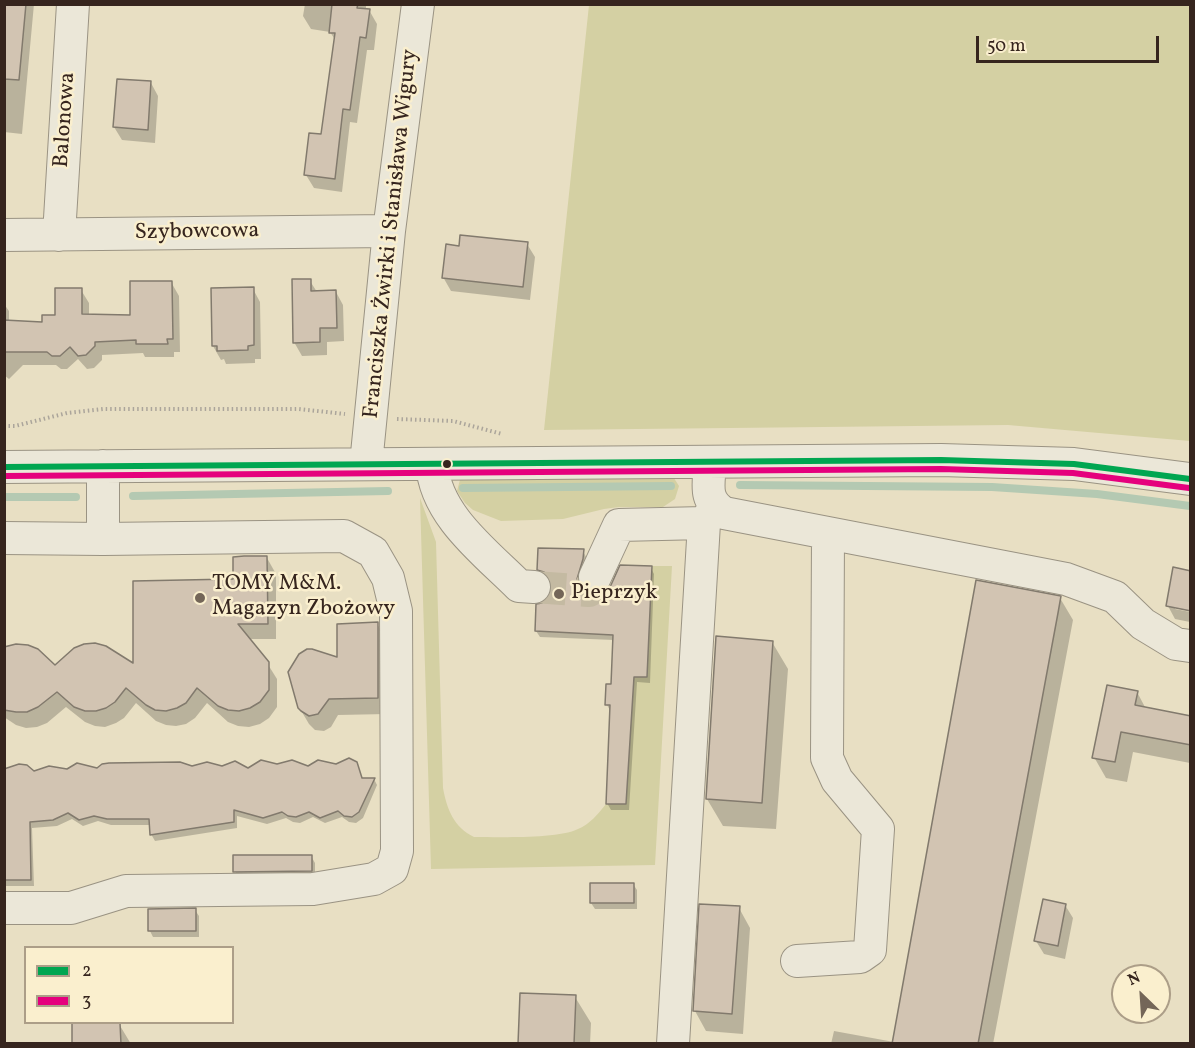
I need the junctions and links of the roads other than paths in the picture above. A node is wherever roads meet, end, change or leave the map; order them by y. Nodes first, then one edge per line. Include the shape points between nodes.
1 (73, 4) edge
2 (418, 4) edge
3 (389, 231) junction
4 (58, 235) junction
5 (4, 236) edge
6 (710, 463) junction
7 (366, 464) junction
8 (432, 464) junction
9 (103, 466) junction
10 (4, 467) edge
11 (1191, 479) edge
12 (710, 515) junction
13 (828, 534) junction
14 (4, 538) edge
15 (103, 539) junction
16 (595, 577) tunnel mouth
17 (534, 587) tunnel mouth
18 (1191, 646) edge
19 (4, 908) edge
20 (797, 961) dead end
21 (673, 1044) edge

1 - 4 street, Balonowa
2 - 3 street, Franciszka Żwirki i Stanisława Wigury
3 - 4 street, Szybowcowa
3 - 7 street, Franciszka Żwirki i Stanisława Wigury
4 - 5 street, Szybowcowa
6 - 8 street
6 - 11 street via 998,460 1074,464
6 - 12 street
7 - 8 street
7 - 9 street
8 - 17 street via 433,479 454,521 519,586
9 - 10 street
9 - 15 street
12 - 13 street via 724,513
12 - 16 street via 620,525
12 - 21 street
13 - 18 street via 1066,579 1115,597 1143,624 1176,644
13 - 20 street via 827,758 837,780 878,828 870,950 860,957
14 - 15 street
15 - 19 street via 344,536 373,552 388,578 396,611 397,851 392,869 374,879 313,889 126,891 71,908

